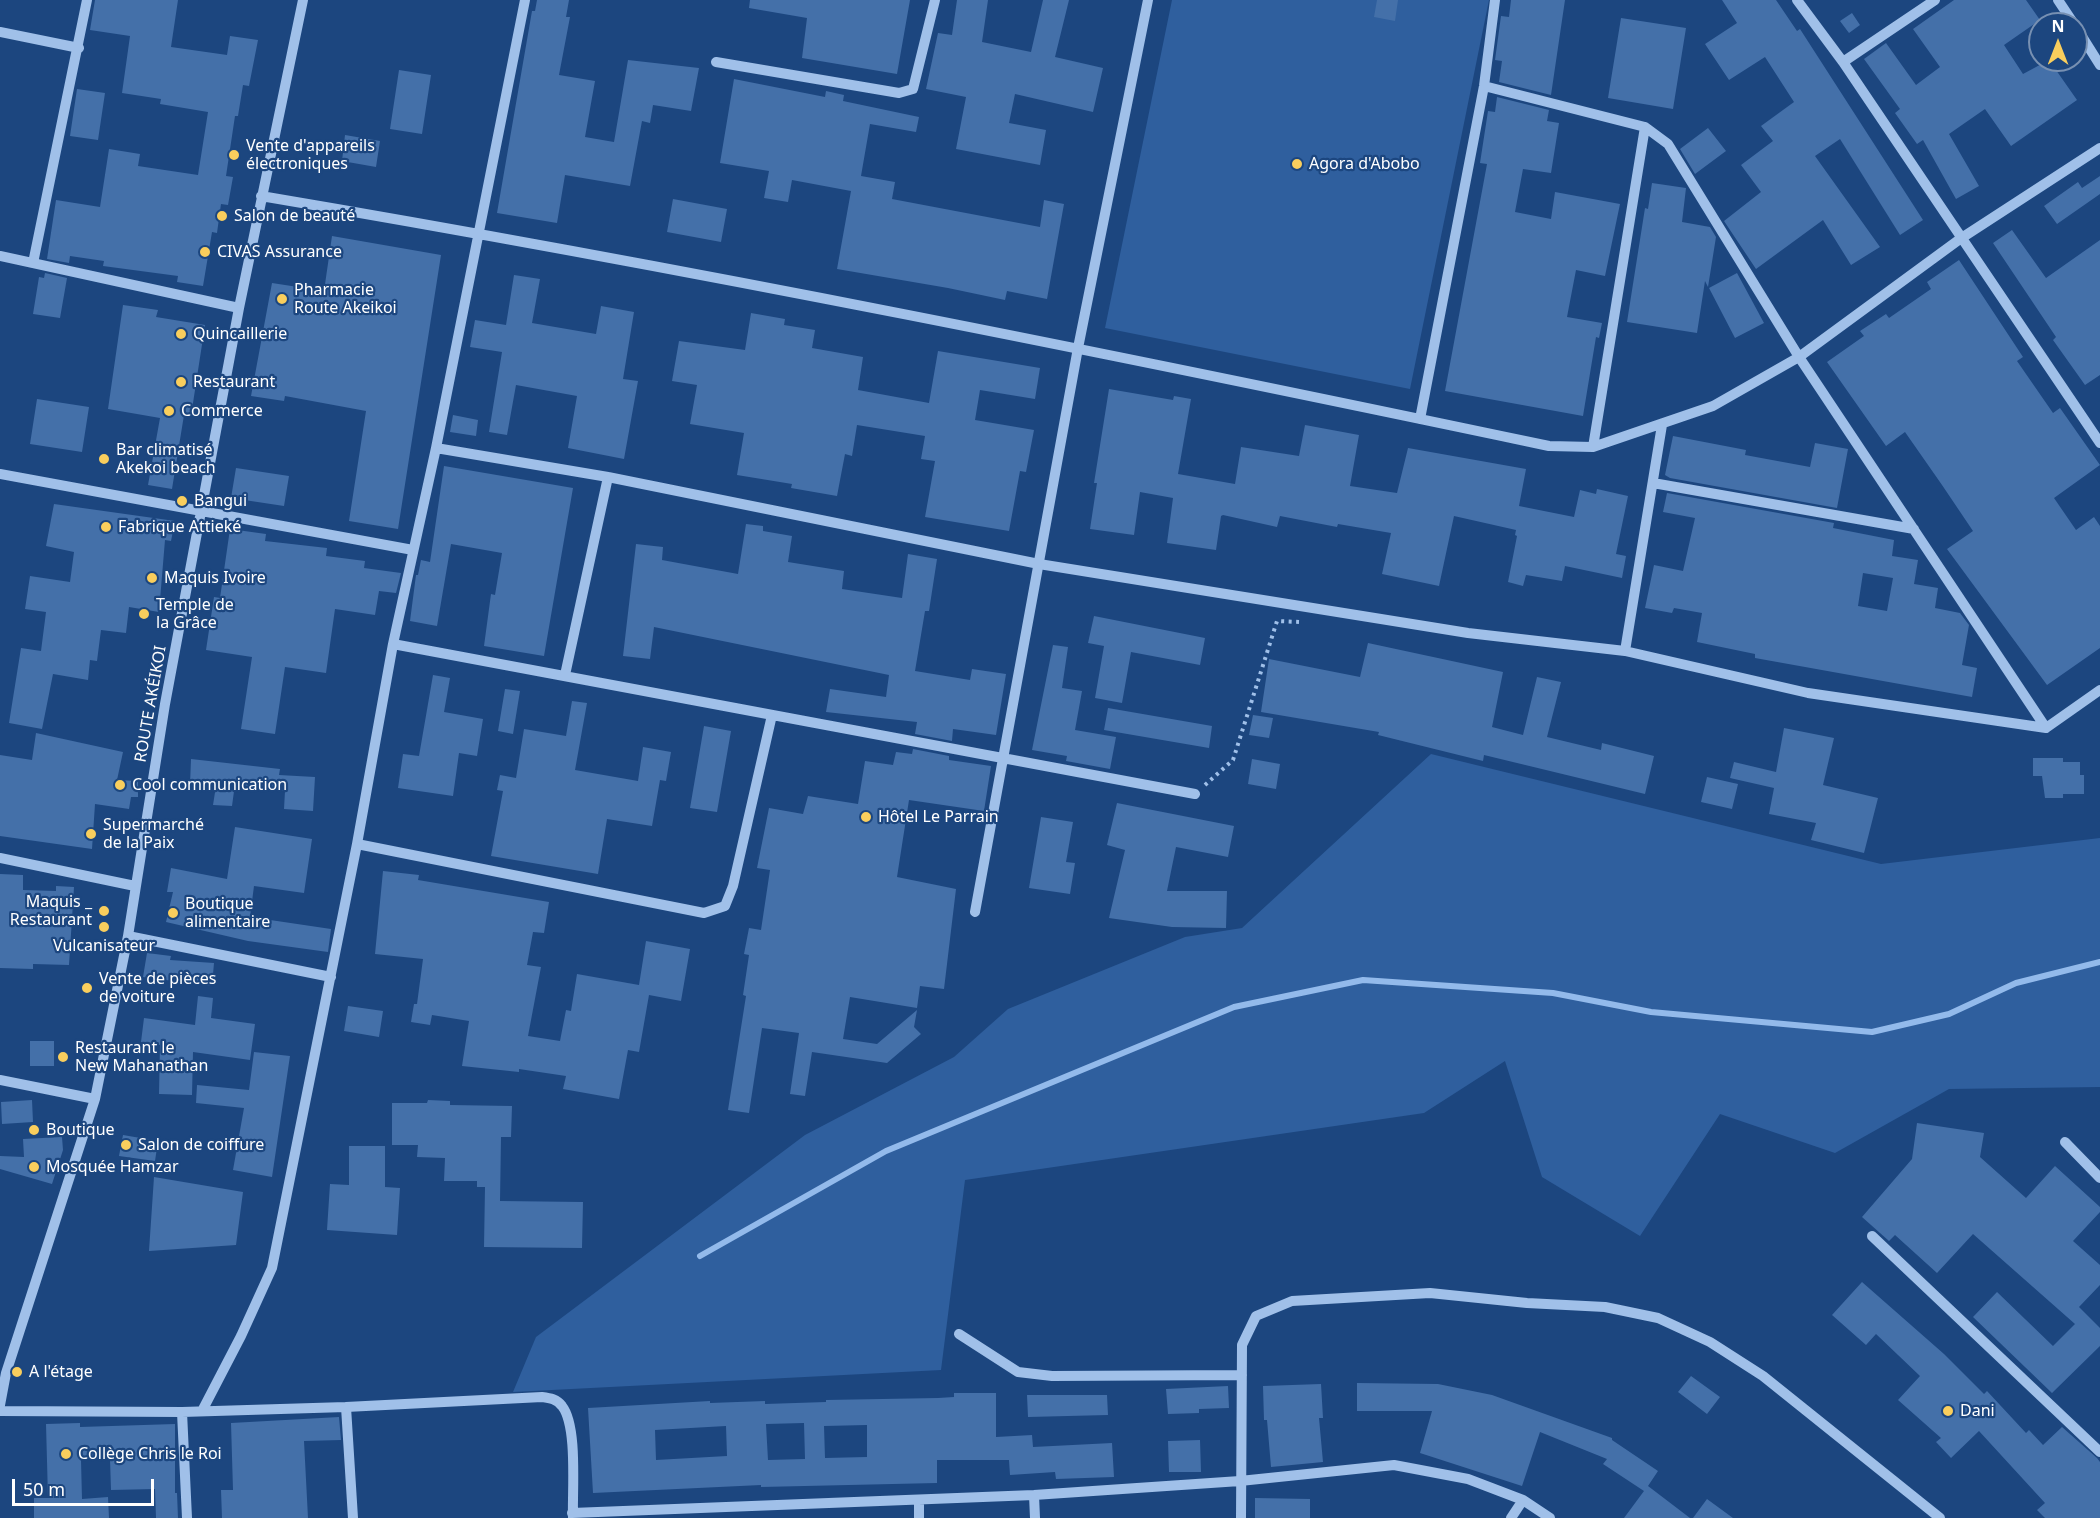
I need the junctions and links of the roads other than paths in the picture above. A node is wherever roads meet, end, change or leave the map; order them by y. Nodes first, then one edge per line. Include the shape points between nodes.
1 (87, 0) edge
2 (303, 0) edge
3 (525, 0) edge
4 (935, 0) edge
5 (1148, 0) edge
6 (1495, 0) edge
7 (1797, 0) edge
8 (1935, 0) edge
9 (0, 32) edge
10 (2088, 46) edge
11 (79, 48) junction
12 (716, 62) dead end
13 (1843, 62) junction
14 (2100, 65) edge
15 (1484, 86) junction
16 (1645, 127) junction
17 (2100, 147) edge
18 (261, 196) junction
19 (480, 233) junction
20 (1960, 239) junction
21 (0, 256) edge
22 (33, 263) junction
23 (239, 308) junction
24 (1078, 348) junction
25 (1800, 357) junction
26 (1420, 418) junction
27 (1662, 425) junction
28 (2100, 443) edge
29 (1593, 447) junction
30 (436, 448) junction
31 (0, 474) edge
32 (608, 477) junction
33 (1653, 483) junction
34 (201, 512) junction
35 (1914, 529) junction
36 (412, 549) junction
37 (1039, 564) junction
38 (393, 644) junction
39 (1625, 651) junction
40 (565, 675) junction
41 (2100, 690) edge
42 (772, 715) junction
43 (2046, 728) junction
44 (1004, 756) junction
45 (1195, 794) road end
46 (357, 844) junction
47 (0, 858) edge
48 (135, 886) junction
49 (975, 912) dead end
50 (128, 936) junction
51 (331, 977) junction
52 (0, 1080) edge
53 (95, 1099) junction
54 (2064, 1142) dead end
55 (2100, 1178) edge
56 (1872, 1236) dead end
57 (959, 1334) dead end
58 (3, 1372) edge
59 (1242, 1375) junction
60 (0, 1405) edge
61 (346, 1407) junction
62 (0, 1411) edge
63 (202, 1411) junction
64 (183, 1413) junction
65 (2100, 1452) edge
66 (1240, 1481) junction
67 (1034, 1495) junction
68 (1523, 1500) junction
69 (919, 1501) junction
70 (750, 1512) edge
71 (572, 1515) edge
72 (187, 1518) edge
73 (353, 1518) edge
74 (920, 1518) edge
75 (1035, 1518) edge
76 (1241, 1518) edge
77 (1511, 1518) edge
78 (1550, 1518) edge
79 (1940, 1518) edge

1 - 11 street
2 - 18 street, ROUTE AKÉIKOI
3 - 19 street
4 - 12 street via 913,89 909,92
5 - 24 street
6 - 15 street
7 - 13 street
8 - 13 street
9 - 11 street
10 - 14 street
11 - 22 street
13 - 20 street
15 - 16 street
15 - 26 street
16 - 25 street via 1668,144
16 - 29 street
17 - 20 street
18 - 19 street
18 - 23 street, ROUTE AKÉIKOI
19 - 24 street
19 - 30 street
20 - 25 street
20 - 28 street
21 - 22 street
22 - 23 street
23 - 34 street, ROUTE AKÉIKOI
24 - 26 street
24 - 37 street
25 - 27 street via 1713,406
25 - 35 street
26 - 29 street via 1549,446
27 - 29 street
27 - 33 street
30 - 32 street
30 - 36 street
31 - 34 street
32 - 37 street
32 - 40 street
33 - 35 street
33 - 39 street
34 - 36 street
34 - 48 street, ROUTE AKÉIKOI
35 - 43 street
36 - 38 street
37 - 39 street via 1468,633
37 - 44 street
38 - 40 street
38 - 46 street
39 - 43 street via 1808,693
40 - 42 street
41 - 43 street
42 - 44 street
42 - 46 street via 733,886 726,906 704,913
44 - 45 street
44 - 49 street
46 - 51 street
47 - 48 street
48 - 50 street, ROUTE AKÉIKOI
50 - 51 street
50 - 53 street, ROUTE AKÉIKOI
51 - 63 street via 272,1268
52 - 53 street
53 - 58 street, ROUTE AKÉIKOI
54 - 55 street
56 - 65 street
57 - 59 street via 1018,1372 1052,1376
58 - 60 street, ROUTE AKÉIKOI
59 - 66 street
59 - 79 street via 1242,1346 1256,1316 1292,1301 1430,1293 1605,1307 1658,1318 1710,1342 1763,1376
61 - 63 street
61 - 71 street via 554,1399 565,1409 571,1431
61 - 73 street
62 - 64 street
63 - 64 street
64 - 72 street
66 - 67 street
66 - 68 street via 1394,1465 1468,1479
66 - 76 street
67 - 69 street
67 - 75 street
68 - 77 street
68 - 78 street
69 - 70 street
69 - 74 street
70 - 71 street

